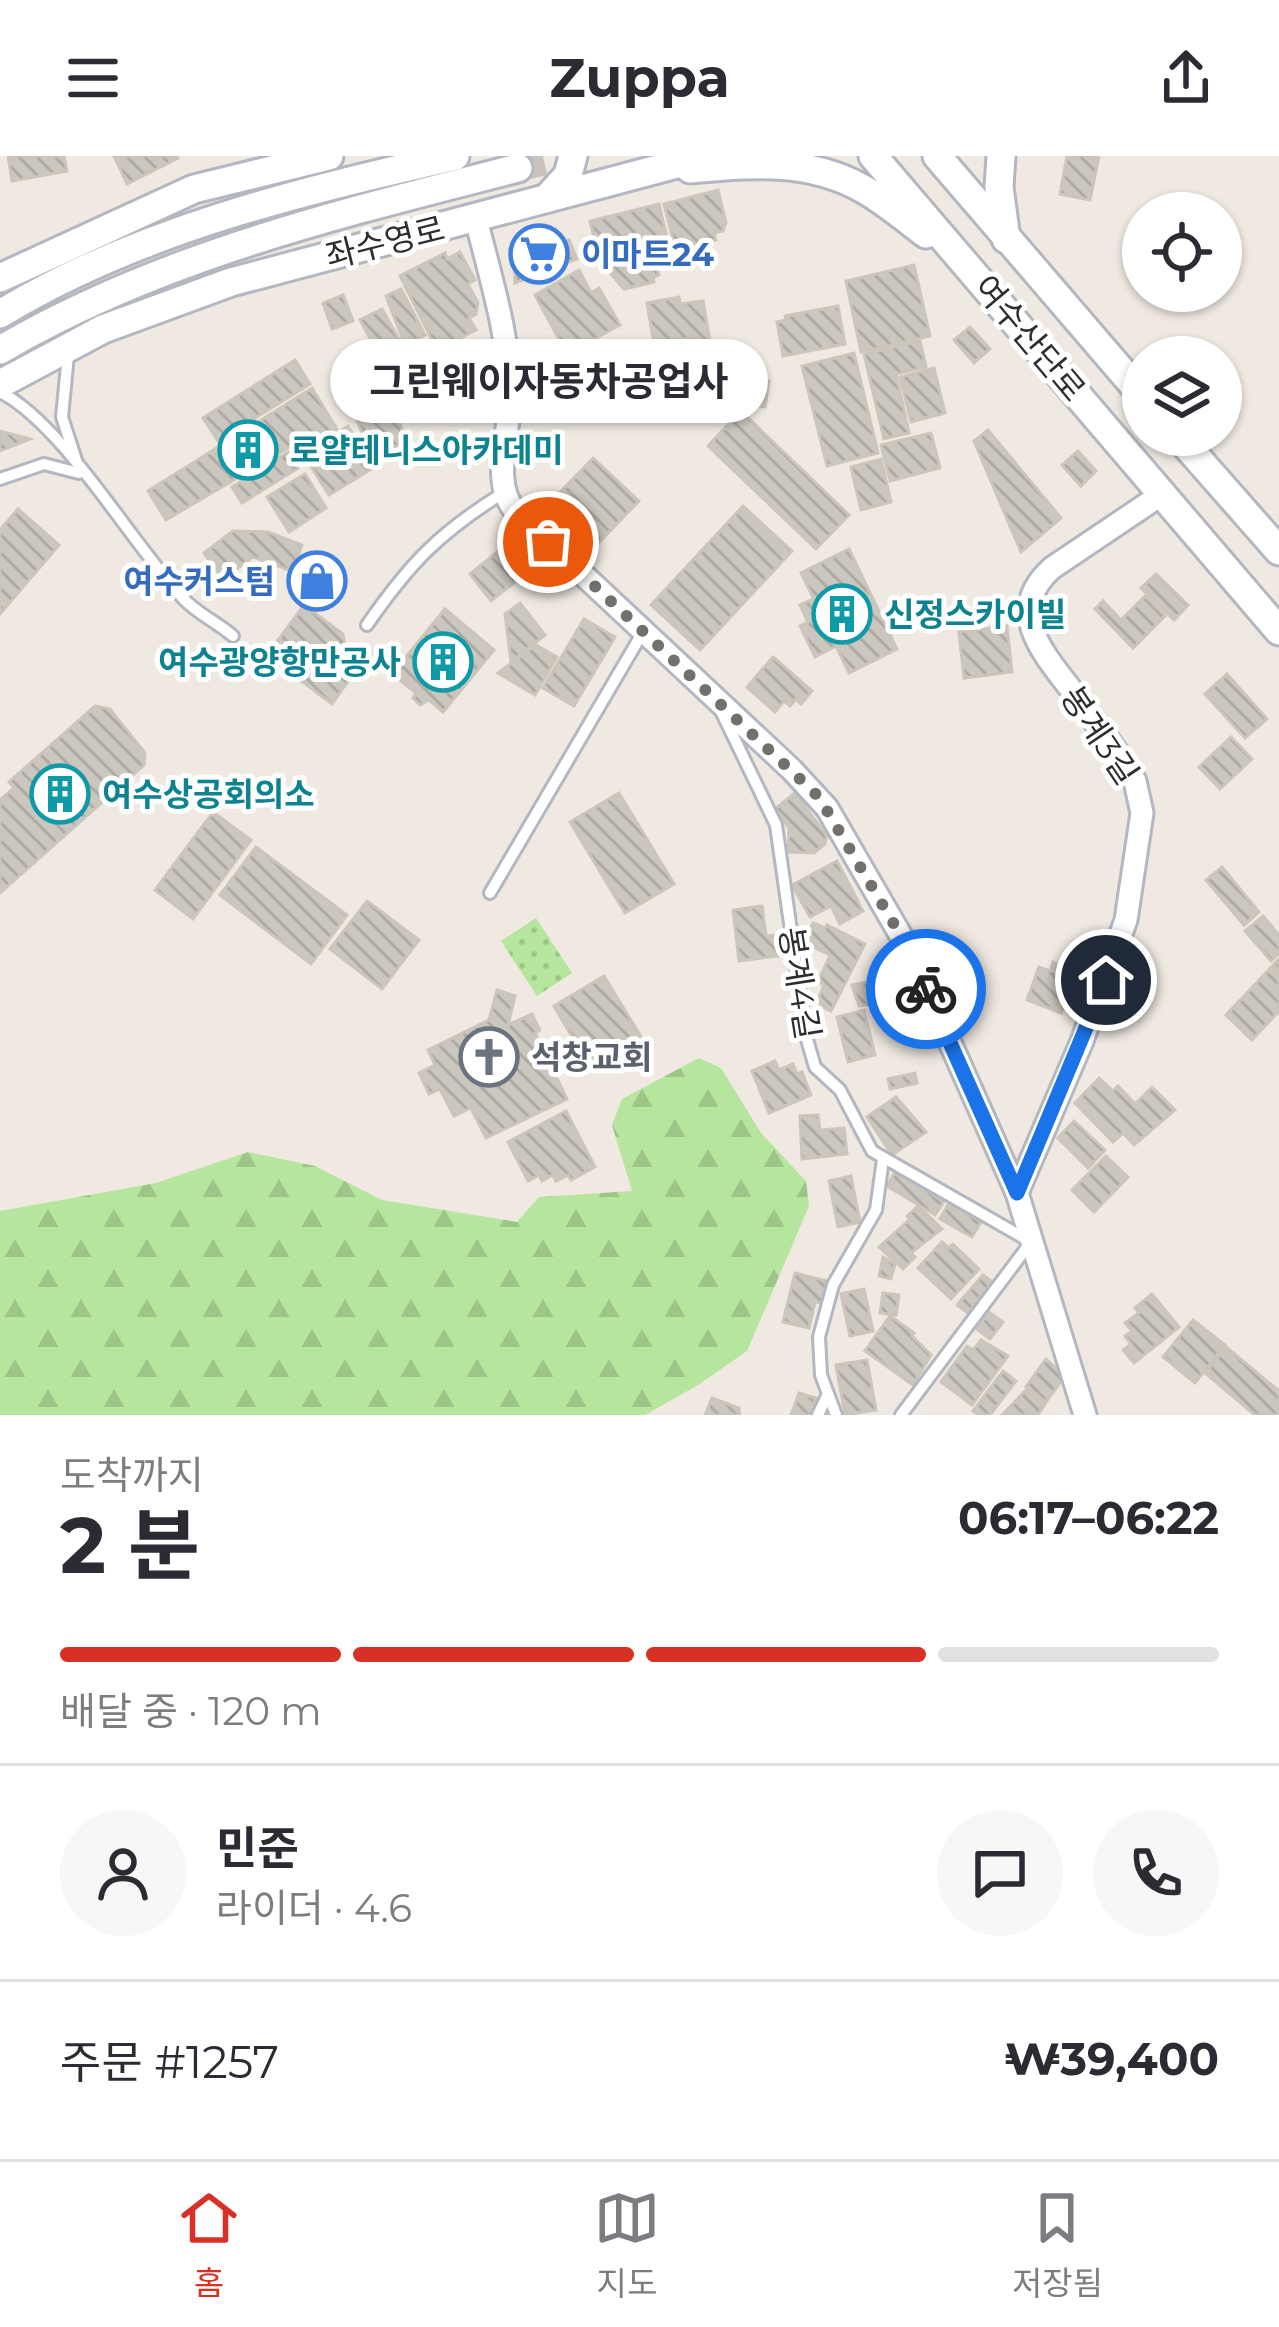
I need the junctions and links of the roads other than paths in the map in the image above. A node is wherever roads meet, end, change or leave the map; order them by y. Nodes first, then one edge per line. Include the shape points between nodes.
1 (329, 156) edge
2 (455, 156) edge
3 (573, 156) edge
4 (707, 156) edge
5 (873, 156) edge
6 (937, 156) edge
7 (1001, 156) edge
8 (518, 168) tunnel mouth
9 (638, 175) junction
10 (544, 200) junction
11 (476, 219) junction
12 (1006, 239) junction
13 (966, 263) junction
14 (0, 278) edge
15 (0, 314) edge
16 (70, 348) junction
17 (0, 350) edge
18 (1122, 372) edge
19 (0, 388) edge
20 (1195, 456) edge
21 (82, 474) junction
22 (0, 478) edge
23 (503, 493) junction
24 (1162, 494) junction
25 (1279, 551) edge
26 (367, 625) dead end
27 (1279, 631) edge
28 (643, 632) junction
29 (233, 635) dead end
30 (715, 699) junction
31 (490, 893) dead end
32 (883, 1159) junction
33 (1017, 1193) junction
34 (1031, 1242) junction
35 (827, 1396) junction
36 (818, 1415) edge
37 (836, 1415) edge
38 (901, 1415) edge
39 (1085, 1415) edge

1 - 14 street via 194,189
2 - 15 street, 좌수영로 via 184,230 44,287
3 - 10 street via 568,175
4 - 9 street, 좌수영로
5 - 13 street, 여수산단로
6 - 12 street, 여수산단로
7 - 12 street
8 - 17 street, 좌수영로 via 191,259
9 - 10 street, 좌수영로
9 - 13 street via 749,163 834,176
10 - 11 street, 좌수영로
11 - 16 street, 좌수영로 via 231,282
11 - 23 street via 507,356
12 - 18 street, 여수산단로
13 - 24 street, 여수산단로
16 - 19 street, 좌수영로
16 - 21 lane, 좌수영로 via 62,417
19 - 21 lane, 좌수영로
20 - 25 street
21 - 22 lane via 44,464
21 - 29 lane, 좌수영로 via 184,601
23 - 26 lane via 421,553
23 - 28 street, 봉계4길
24 - 27 street, 여수산단로
24 - 33 street, 봉계3길 via 1052,568 1030,600 1034,637 1124,761 1142,813 1118,950
28 - 30 street, 봉계4길
28 - 31 lane
30 - 32 lane, 봉계4길 via 776,825 815,1067 840,1090
30 - 33 street, 봉계4길 via 810,787 835,821 908,948
32 - 34 lane, 봉계4길
32 - 35 lane via 873,1217 837,1276 823,1318
33 - 34 street
34 - 38 lane
34 - 39 street
35 - 36 lane
35 - 37 lane

